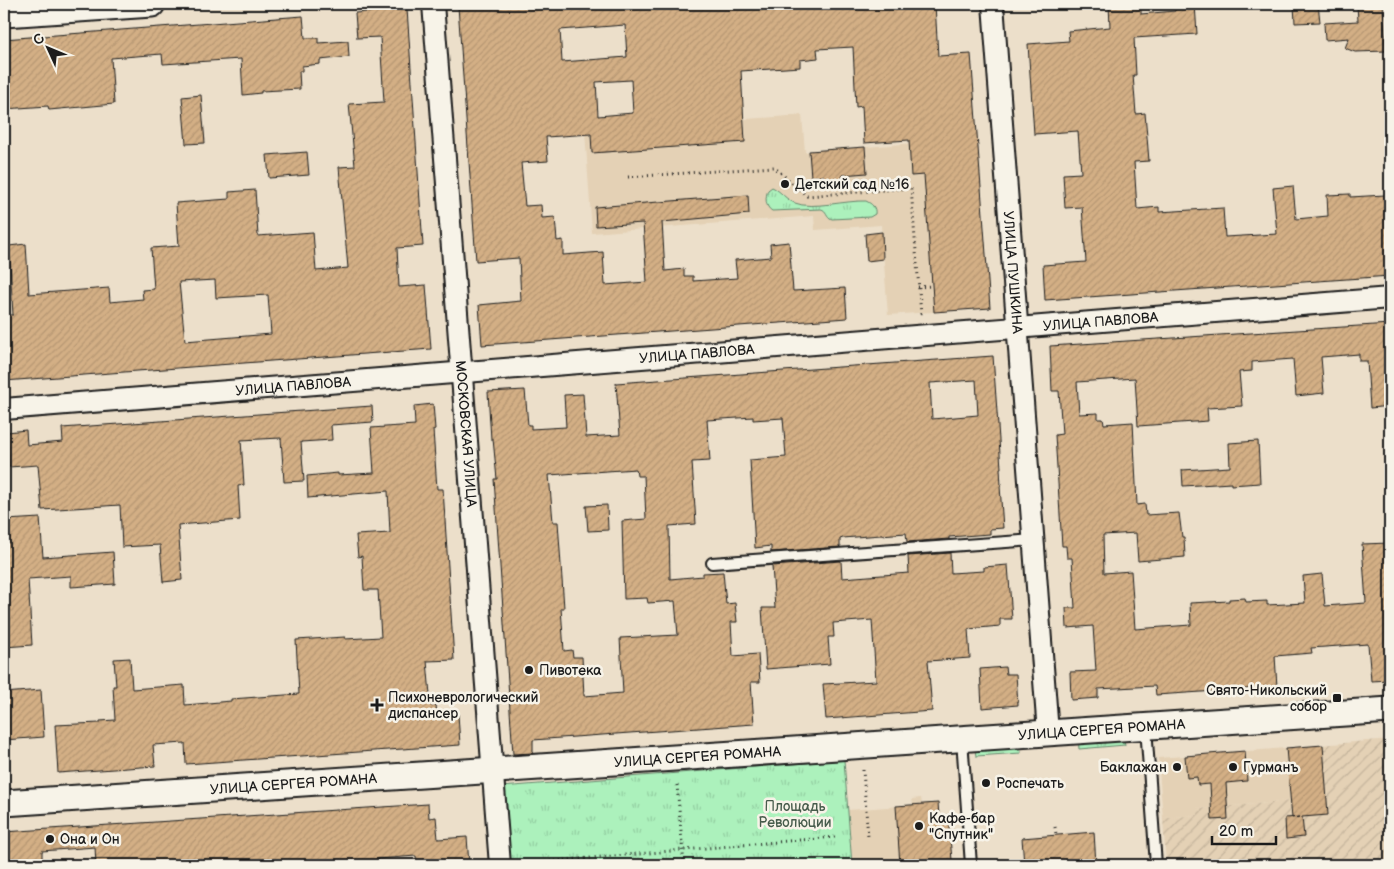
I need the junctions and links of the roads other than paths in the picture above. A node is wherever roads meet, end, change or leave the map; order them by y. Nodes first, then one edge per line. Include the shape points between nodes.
1 (152, 4) edge
2 (433, 4) edge
3 (993, 4) edge
4 (4, 14) edge
5 (1390, 298) edge
6 (1018, 328) junction
7 (462, 372) junction
8 (4, 409) edge
9 (1034, 540) junction
10 (712, 563) dead end
11 (1390, 710) edge
12 (1146, 726) junction
13 (1048, 733) junction
14 (962, 739) junction
15 (492, 770) junction
16 (4, 803) edge
17 (500, 865) edge
18 (971, 865) edge
19 (1156, 865) edge

1 - 4 street
2 - 7 street, МОСКОВСКАЯ УЛИЦА
3 - 6 street, УЛИЦА ПУШКИНА
5 - 6 street, УЛИЦА ПАВЛОВА
6 - 7 street, УЛИЦА ПАВЛОВА
6 - 9 street, УЛИЦА ПУШКИНА
7 - 8 street, УЛИЦА ПАВЛОВА
7 - 15 street, МОСКОВСКАЯ УЛИЦА
9 - 10 lane
9 - 13 street, УЛИЦА ПУШКИНА
11 - 12 street, УЛИЦА СЕРГЕЯ РОМАНА
12 - 13 street, УЛИЦА СЕРГЕЯ РОМАНА
12 - 19 lane
13 - 14 street, УЛИЦА СЕРГЕЯ РОМАНА
14 - 15 street, УЛИЦА СЕРГЕЯ РОМАНА
14 - 18 lane
15 - 16 street, УЛИЦА СЕРГЕЯ РОМАНА
15 - 17 street, МОСКОВСКАЯ УЛИЦА

